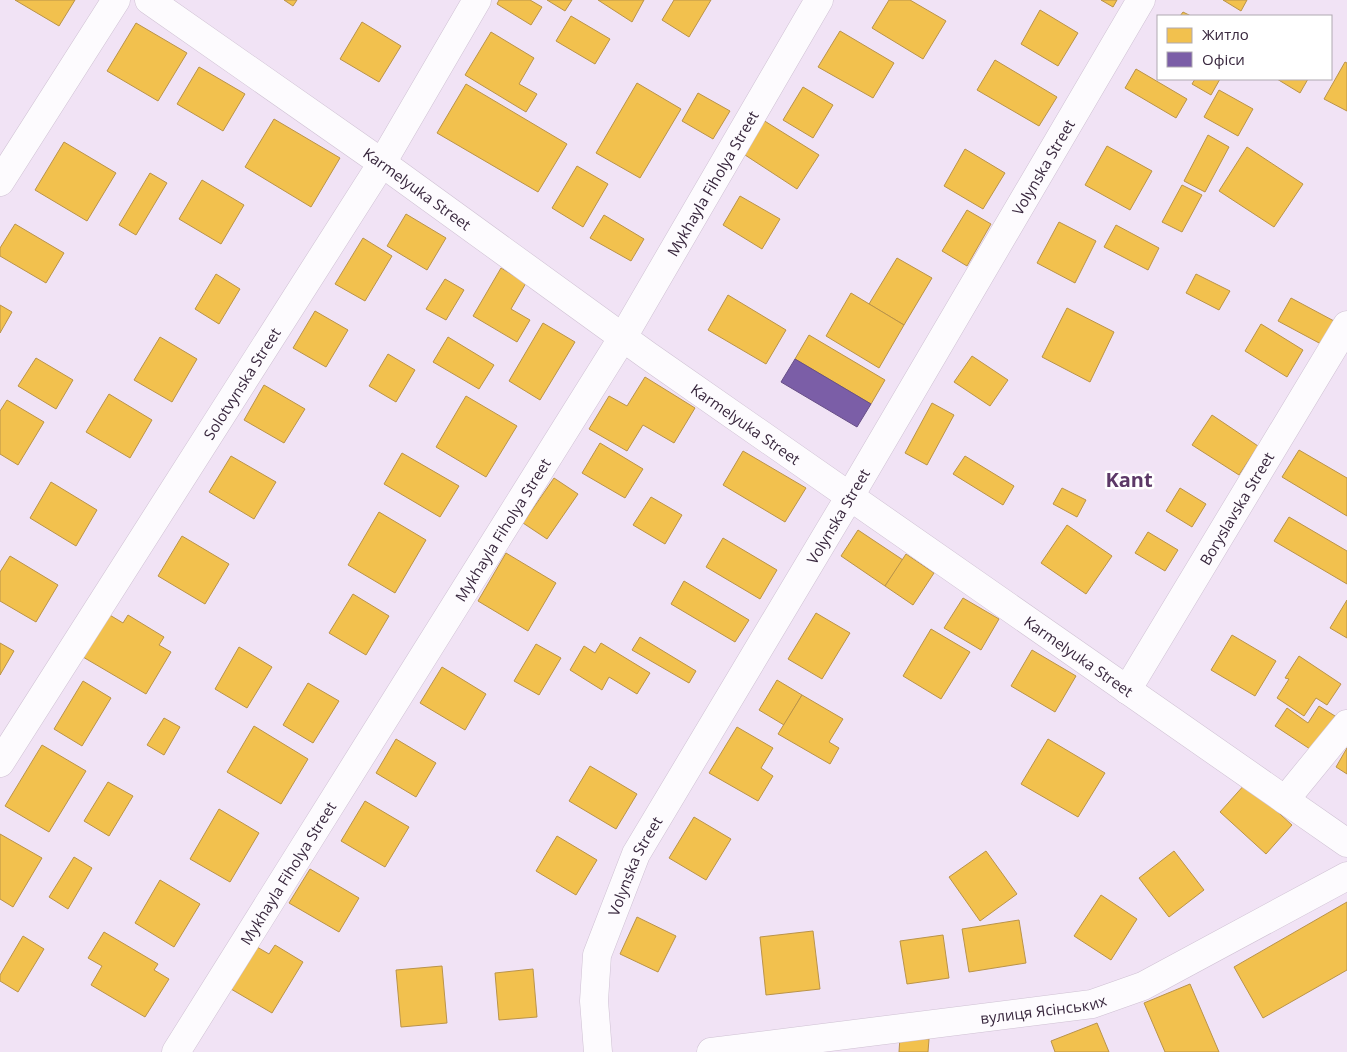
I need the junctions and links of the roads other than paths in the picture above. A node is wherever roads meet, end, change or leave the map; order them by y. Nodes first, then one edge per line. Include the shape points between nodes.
1 (116, 0) edge
2 (150, 0) edge
3 (477, 0) edge
4 (819, 0) edge
5 (1141, 0) edge
6 (382, 163) junction
7 (0, 182) edge
8 (1347, 325) edge
9 (622, 337) junction
10 (850, 496) junction
11 (1127, 690) junction
12 (1347, 724) edge
13 (0, 763) edge
14 (1285, 800) junction
15 (1347, 844) edge
16 (1347, 876) edge
17 (176, 1052) edge
18 (598, 1052) edge
19 (711, 1052) edge

1 - 7 street
2 - 6 street, Karmelyuka Street
3 - 6 street, Solotvynska Street
4 - 9 street, Mykhayla Fiholya Street
5 - 10 street, Volynska Street
6 - 9 street, Karmelyuka Street
6 - 13 street, Solotvynska Street
8 - 11 street, Boryslavska Street
9 - 10 street, Karmelyuka Street
9 - 17 street, Mykhayla Fiholya Street
10 - 11 street, Karmelyuka Street
10 - 18 street, Volynska Street via 636,854 597,955 594,1001
11 - 14 street, Karmelyuka Street
12 - 14 street
14 - 15 street, Karmelyuka Street
16 - 19 street, вулиця Ясінських via 1143,986 1092,1004

